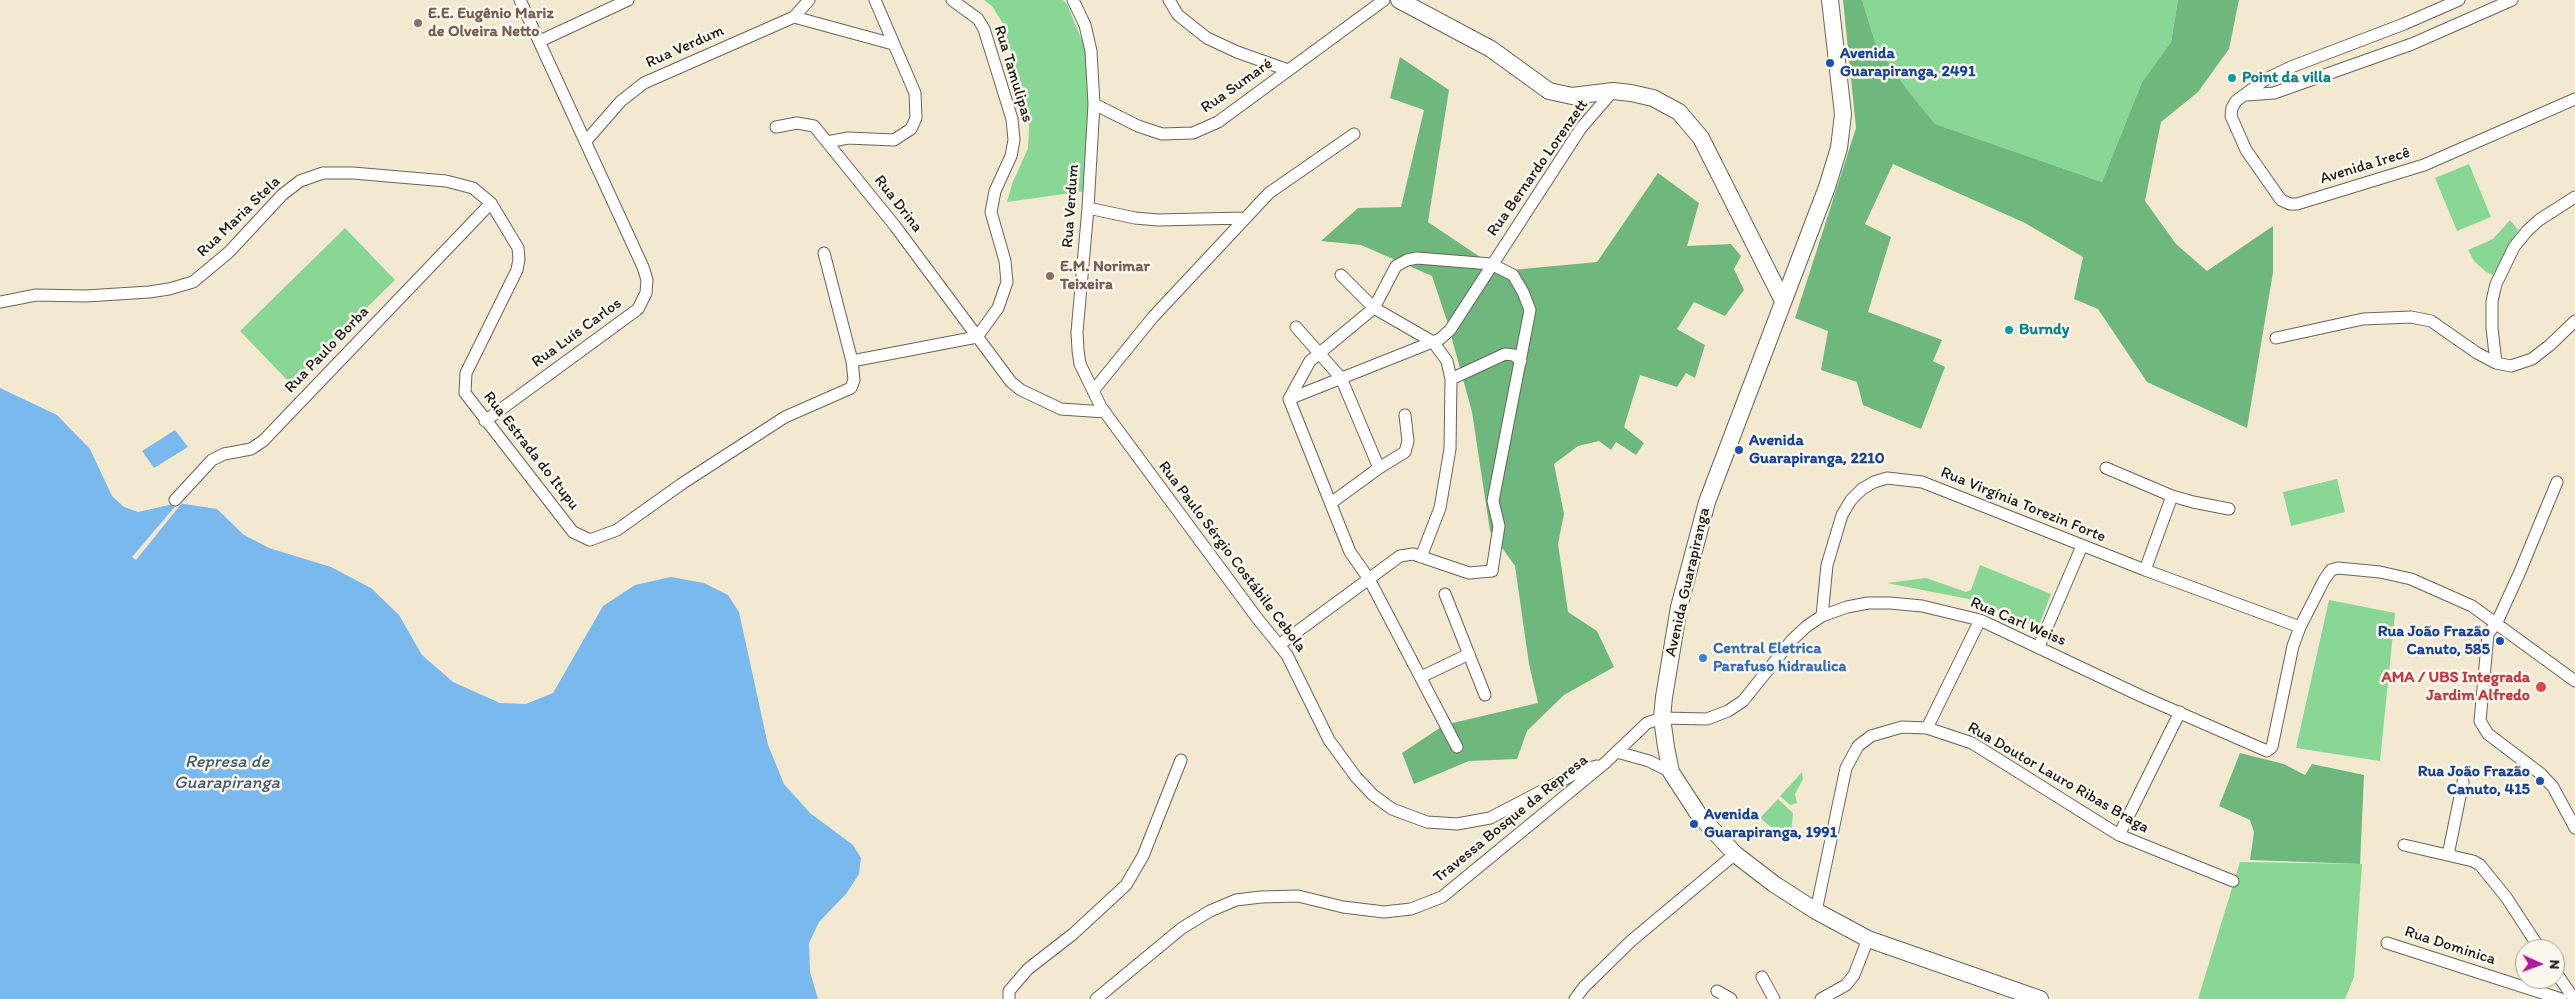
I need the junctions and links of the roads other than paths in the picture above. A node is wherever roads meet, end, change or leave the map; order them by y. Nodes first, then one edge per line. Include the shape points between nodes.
1 (520, 0) edge
2 (628, 0) edge
3 (809, 0) edge
4 (875, 0) edge
5 (952, 0) edge
6 (1073, 0) edge
7 (1169, 0) edge
8 (1384, 0) edge
9 (1399, 0) edge
10 (1830, 0) edge
11 (2459, 0) edge
12 (2512, 0) edge
13 (794, 17) junction
14 (540, 41) junction
15 (893, 44) junction
16 (1288, 70) junction
17 (1613, 91) junction
18 (2247, 95) junction
19 (2575, 99) edge
20 (1094, 104) junction
21 (776, 127) dead end
22 (1354, 134) dead end
23 (586, 141) junction
24 (827, 142) junction
25 (353, 173) joint
26 (2575, 197) edge
27 (491, 203) junction
28 (1088, 208) junction
29 (1244, 218) junction
30 (824, 253) dead end
31 (1491, 264) junction
32 (1341, 276) dead end
33 (1782, 299) junction
34 (0, 302) edge
35 (1374, 308) junction
36 (2575, 321) edge
37 (1296, 327) dead end
38 (977, 336) junction
39 (2276, 338) dead end
40 (1432, 342) junction
41 (1318, 353) junction
42 (852, 361) junction
43 (1521, 361) junction
44 (2496, 363) junction
45 (1341, 378) junction
46 (1451, 379) junction
47 (1093, 391) junction
48 (1289, 399) junction
49 (1105, 412) junction
50 (1405, 415) dead end
51 (485, 421) junction
52 (1378, 468) junction
53 (2106, 468) dead end
54 (2556, 482) dead end
55 (2172, 496) junction
56 (175, 500) dead end
57 (1330, 503) junction
58 (2229, 509) dead end
59 (2082, 546) junction
60 (1421, 557) junction
61 (2145, 570) junction
62 (1369, 579) junction
63 (1445, 594) dead end
64 (1822, 616) junction
65 (1980, 620) junction
66 (2497, 622) junction
67 (2300, 627) junction
68 (1279, 645) junction
69 (2039, 646) junction
70 (1470, 654) junction
71 (1421, 677) junction
72 (2575, 681) edge
73 (1486, 695) dead end
74 (2180, 712) junction
75 (1662, 718) junction
76 (1927, 728) junction
77 (1457, 747) dead end
78 (1617, 752) junction
79 (1181, 760) dead end
80 (1605, 763) junction
81 (1671, 772) junction
82 (2462, 782) dead end
83 (2575, 828) edge
84 (2120, 836) junction
85 (2404, 845) dead end
86 (1735, 854) junction
87 (2448, 855) junction
88 (2233, 881) dead end
89 (1816, 912) junction
90 (1868, 939) junction
91 (2533, 939) edge
92 (2387, 943) dead end
93 (1762, 977) dead end
94 (2565, 986) edge
95 (1717, 991) dead end
96 (1009, 999) edge
97 (1096, 999) edge
98 (1575, 999) edge
99 (1730, 999) edge
100 (1774, 999) edge
101 (1821, 999) edge
102 (2040, 999) edge
103 (2561, 999) edge
104 (2574, 999) edge

1 - 14 street, Rua Luís Carlos
2 - 14 street
3 - 13 street, Rua Verdum
4 - 15 street
5 - 38 street, Rua Tamulipas via 978,19 984,29 1014,135 1011,156 995,191 991,212 1005,260 1007,282 998,308
6 - 20 street, Rua Verdum via 1085,24 1091,51
7 - 16 street via 1178,15 1207,38
8 - 16 street, Rua Sumaré
9 - 17 main road via 1491,49 1549,92 1572,96
10 - 33 main road, Avenida Guarapiranga via 1842,94 1843,130 1827,187
11 - 18 street, Avenida Irecê via 2291,67 2266,79
12 - 18 street via 2403,47 2274,93
13 - 15 street
13 - 23 street, Rua Verdum via 644,83 621,101
14 - 23 street, Rua Luís Carlos
15 - 24 street via 915,93 916,118 911,130 894,140 848,138
16 - 20 street, Rua Sumaré via 1218,122 1193,133 1162,134
17 - 31 street, Rua Bernardo Lorenzett via 1581,128
17 - 33 main road via 1653,98 1679,112 1691,123
18 - 19 street, Avenida Irecê via 2236,102 2231,116 2254,164 2281,200 2290,204 2424,165
20 - 28 street, Rua Verdum
21 - 24 street, Rua Drina via 810,123
22 - 29 street via 1268,193
23 - 51 street, Rua Luís Carlos via 643,267 646,293 638,309
24 - 38 street, Rua Drina
25 - 27 street, Rua Estrada do Itupu via 460,183 473,188
25 - 34 street, Rua Maria Stela via 323,173 300,181 282,195 229,252 193,282 149,292 36,295
26 - 44 street via 2527,231 2514,247 2496,284 2492,328
27 - 51 street, Rua Estrada do Itupu via 518,248 519,259 517,270 466,373 465,393
27 - 56 street, Rua Paulo Borba via 263,441 251,449 224,454 212,460
28 - 29 street via 1158,220
28 - 47 street, Rua Verdum via 1077,332 1080,364
29 - 47 street via 1153,317
30 - 42 street
31 - 35 street via 1408,260 1396,266
31 - 40 street, Rua Bernardo Lorenzett via 1450,330
31 - 43 street via 1513,275 1530,310
32 - 35 street
33 - 75 main road, Avenida Guarapiranga via 1706,502 1679,607
35 - 40 street
35 - 41 street
36 - 44 street via 2532,359 2511,366
37 - 41 street
38 - 42 street
38 - 49 street via 1011,382 1030,397 1062,409
39 - 44 street via 2363,319 2411,317 2431,321
40 - 45 street, Rua Bernardo Lorenzett
40 - 46 street via 1447,361
41 - 45 street
41 - 48 street via 1310,361
42 - 51 street, Rua Estrada do Itupu via 854,380 851,388 785,416 617,530 590,540 573,532
43 - 46 street via 1514,355 1505,354
43 - 60 street via 1494,501 1499,526 1492,571 1469,573
45 - 48 street, Rua Bernardo Lorenzett
45 - 52 street
46 - 60 street via 1450,449 1440,508
47 - 49 street, Rua Verdum
48 - 57 street
49 - 68 street, Rua Paulo Sérgio Costábile Cebola
50 - 52 street via 1408,441 1405,452
52 - 57 street
53 - 55 street
54 - 66 street
55 - 58 street
55 - 61 street
57 - 62 street via 1350,552
59 - 61 street, Rua Virgínia Torezin Forte
59 - 64 street, Rua Virgínia Torezin Forte via 1922,482 1887,478 1862,489 1842,515 1827,565
59 - 69 street
60 - 62 street via 1413,554 1400,556
61 - 67 street, Rua Virgínia Torezin Forte
62 - 68 street
62 - 71 street
63 - 70 street
64 - 65 street, Rua Carl Weiss via 1847,607 1890,603 1922,606
64 - 75 street, Rua Carl Weiss via 1792,640 1743,701 1728,712 1707,719
65 - 69 street, Rua Carl Weiss
65 - 76 street
66 - 67 street via 2472,606 2411,580 2347,567 2331,570
66 - 72 street
66 - 83 street via 2488,634 2480,721 2488,734 2553,787
67 - 74 street, Rua Carl Weiss via 2272,747 2267,751
68 - 80 street, Rua Paulo Sérgio Costábile Cebola via 1308,692 1319,722 1356,777 1385,805 1410,818 1457,824 1490,818 1580,771
69 - 74 street, Rua Carl Weiss
70 - 71 street
70 - 73 street
71 - 77 street
74 - 84 street
75 - 78 street, Travessa Bosque da Represa via 1642,726
75 - 81 main road, Avenida Guarapiranga
76 - 84 street, Rua Doutor Lauro Ribas Braga via 1972,743
76 - 89 street, Rua Doutor Lauro Ribas Braga via 1902,727 1884,731 1870,736 1858,746 1846,768
78 - 80 street, Travessa Bosque da Represa
78 - 81 street via 1649,761
79 - 96 street via 1143,856 1126,885 1073,934 1028,969 1009,991
80 - 97 street, Travessa Bosque da Represa via 1442,897 1411,909 1384,912 1343,907 1298,896 1236,900 1182,928
81 - 86 main road, Avenida Guarapiranga via 1699,816
82 - 87 street
84 - 88 street, Rua Doutor Lauro Ribas Braga
85 - 87 street
86 - 89 main road, Avenida Guarapiranga
86 - 98 street via 1630,941
87 - 91 street via 2473,861 2489,875
89 - 90 main road, Avenida Guarapiranga
90 - 101 street via 1854,975 1846,985
90 - 102 main road, Avenida Guarapiranga
92 - 103 street, Rua Dominica
93 - 100 street
94 - 104 street
95 - 99 street

